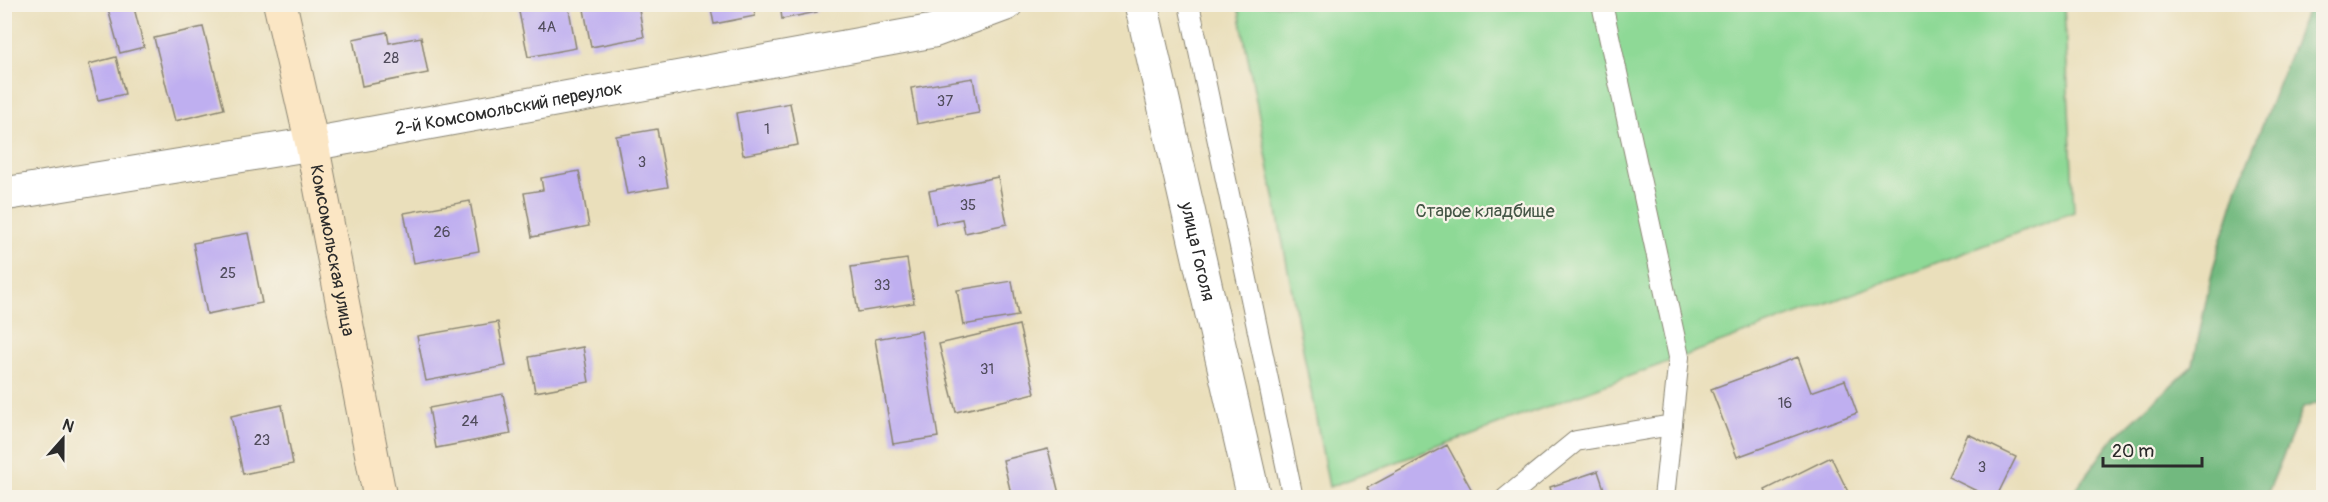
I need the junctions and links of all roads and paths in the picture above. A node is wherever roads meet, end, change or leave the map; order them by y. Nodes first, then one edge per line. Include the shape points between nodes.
1 (280, 4) edge
2 (1006, 4) edge
3 (1141, 4) edge
4 (1189, 4) edge
5 (1602, 4) edge
6 (312, 144) junction
7 (4, 194) edge
8 (1672, 425) junction
9 (380, 498) edge
10 (1254, 498) edge
11 (1293, 498) edge
12 (1506, 498) edge
13 (1664, 498) edge

1 - 6 street, Комсомольская улица
2 - 6 street, 2-й Комсомольский переулок via 933,31
3 - 10 street, улица Гоголя
4 - 11 lane
5 - 8 lane via 1679,357
6 - 7 street, 2-й Комсомольский переулок
6 - 9 street, Комсомольская улица
8 - 12 lane via 1576,441
8 - 13 lane

